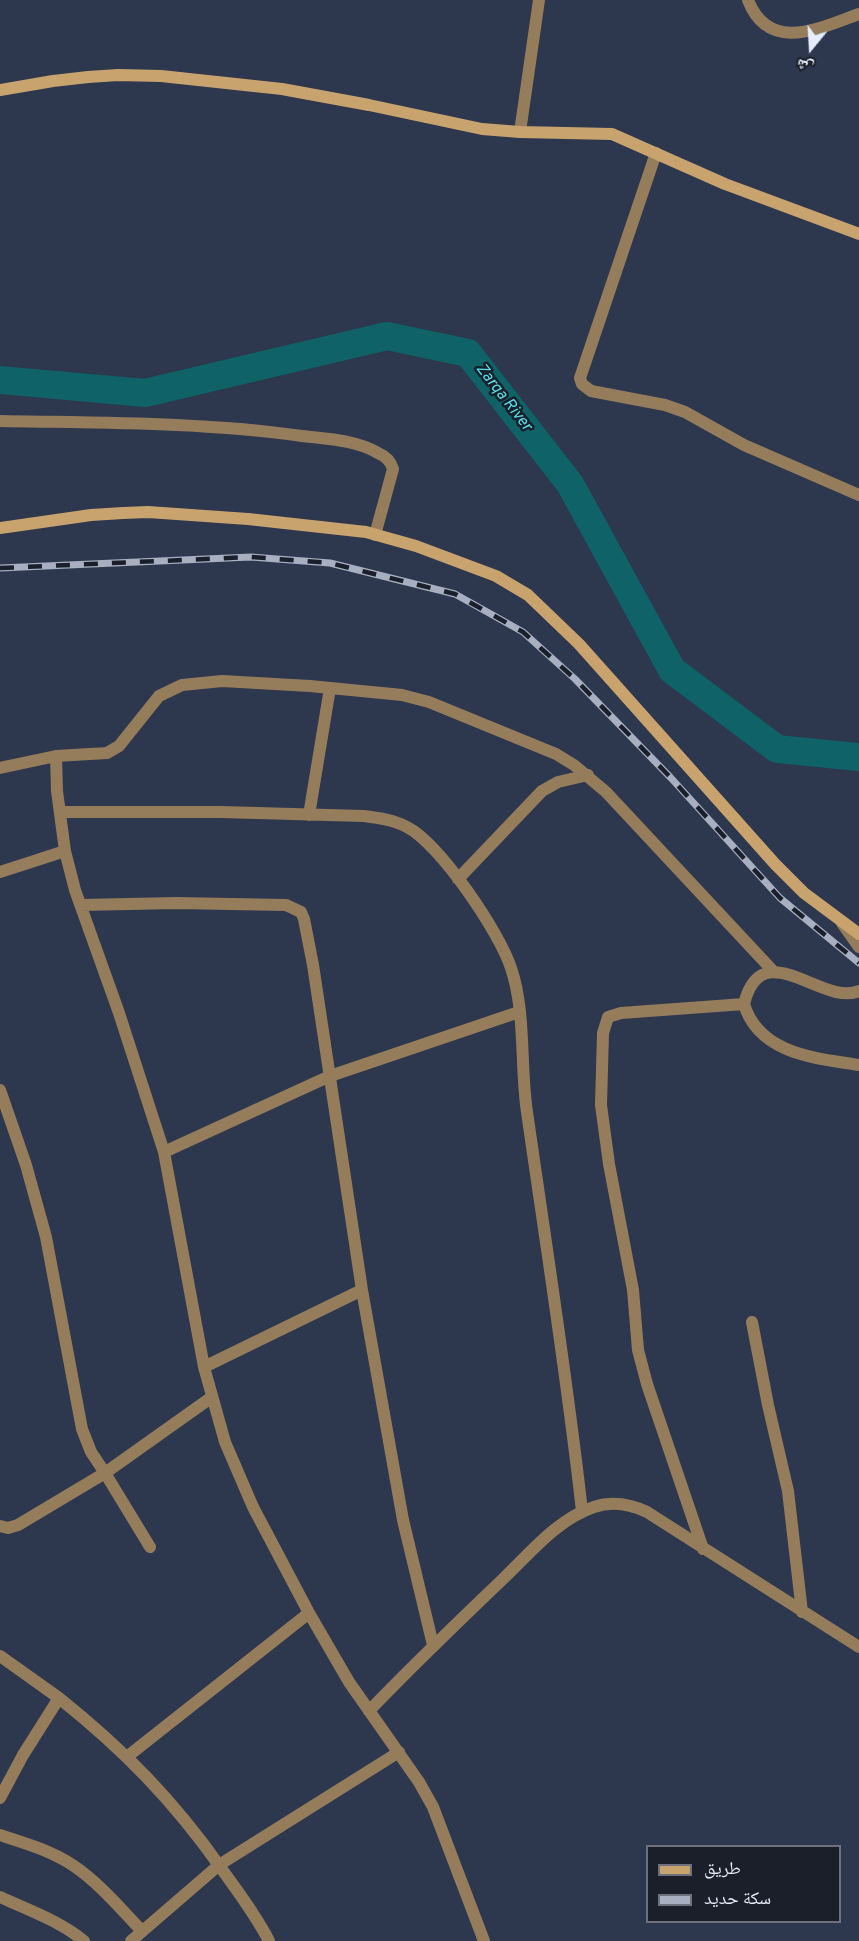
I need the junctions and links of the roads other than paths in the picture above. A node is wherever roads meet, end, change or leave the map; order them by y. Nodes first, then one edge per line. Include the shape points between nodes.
1 (539, 0) edge
2 (748, 0) edge
3 (859, 14) edge
4 (0, 90) edge
5 (520, 132) junction
6 (656, 153) junction
7 (859, 234) edge
8 (0, 421) edge
9 (859, 495) edge
10 (0, 528) edge
11 (375, 535) junction
12 (330, 688) junction
13 (56, 756) junction
14 (0, 768) edge
15 (588, 775) junction
16 (60, 812) junction
17 (309, 815) junction
18 (64, 851) junction
19 (0, 872) edge
20 (458, 879) junction
21 (81, 905) junction
22 (840, 920) junction
23 (859, 934) edge
24 (859, 947) edge
25 (774, 972) junction
26 (859, 992) edge
27 (744, 1004) junction
28 (519, 1012) junction
29 (859, 1065) edge
30 (330, 1076) junction
31 (0, 1090) edge
32 (164, 1152) junction
33 (362, 1290) junction
34 (752, 1322) dead end
35 (204, 1367) junction
36 (212, 1397) junction
37 (105, 1473) junction
38 (582, 1511) junction
39 (0, 1526) edge
40 (150, 1547) dead end
41 (703, 1549) junction
42 (802, 1612) junction
43 (309, 1613) junction
44 (433, 1645) junction
45 (859, 1647) edge
46 (0, 1656) edge
47 (59, 1698) junction
48 (369, 1711) junction
49 (399, 1752) junction
50 (128, 1756) junction
51 (0, 1798) edge
52 (0, 1835) edge
53 (219, 1865) junction
54 (0, 1897) edge
55 (142, 1931) junction
56 (84, 1941) edge
57 (131, 1941) edge
58 (269, 1941) edge
59 (484, 1941) edge

1 - 5 street
2 - 3 street via 766,26 780,32 812,31
4 - 5 street via 88,77 161,76 282,89 482,129
5 - 6 street via 604,133
6 - 7 street via 725,184
6 - 9 street via 580,378 582,384 591,391 685,412 744,445
8 - 11 street via 187,424 251,429 365,447 379,453 393,469
10 - 11 street via 91,515 148,512 248,519
11 - 22 street via 480,569 528,595 606,674 775,864 804,893
12 - 13 street via 222,681 182,684 159,696 113,750
12 - 15 street via 402,695 429,702 556,754
12 - 17 street
13 - 14 street
13 - 16 street
15 - 20 street via 558,782 542,791
15 - 25 street
16 - 17 street
16 - 18 street
17 - 20 street via 384,819 409,828
18 - 19 street
18 - 21 street
20 - 28 street via 505,952 515,981
21 - 30 street via 275,904 301,912
21 - 32 street
22 - 23 street
22 - 24 street
25 - 26 street via 784,972 831,991
25 - 27 street via 756,981
27 - 29 street via 752,1024 768,1040 809,1057
27 - 41 street via 621,1013 608,1017 603,1033 601,1105 633,1290 638,1350
28 - 30 street
28 - 38 street via 526,1108
30 - 32 street
30 - 33 street
31 - 37 street via 46,1237 82,1429
32 - 35 street
33 - 35 street
33 - 44 street via 403,1520
34 - 42 street via 788,1491
35 - 36 street
36 - 37 street
36 - 43 street via 244,1488
37 - 39 street via 26,1520 8,1528
37 - 40 street
38 - 41 street via 607,1504 633,1506
38 - 44 street via 554,1530
41 - 42 street
42 - 45 street
43 - 48 street
43 - 50 street
44 - 48 street
46 - 47 street
47 - 50 street
47 - 51 street
48 - 49 street
49 - 53 street
49 - 59 street via 433,1807
50 - 53 street via 202,1839
52 - 55 street via 72,1865
53 - 55 street
53 - 58 street
54 - 56 street
55 - 57 street

